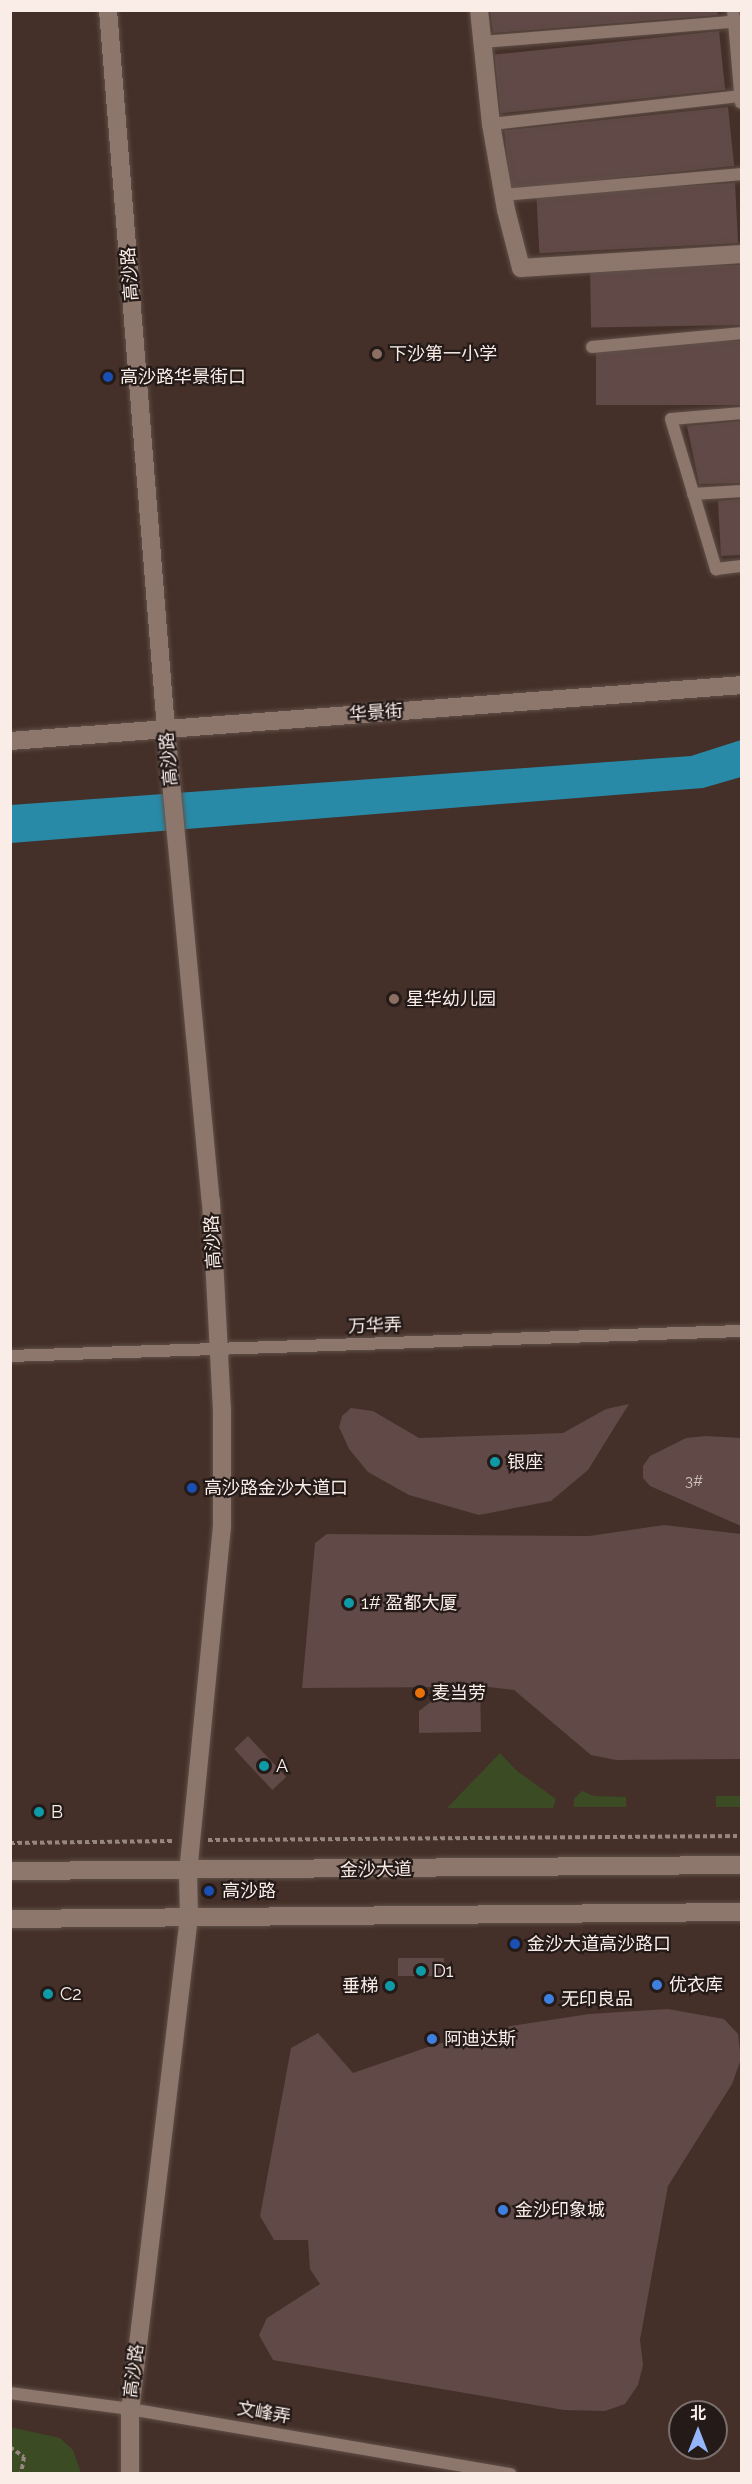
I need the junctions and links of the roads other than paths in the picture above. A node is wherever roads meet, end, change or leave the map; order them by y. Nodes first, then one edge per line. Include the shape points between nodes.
1 (108, 10) edge
2 (479, 10) edge
3 (736, 18) edge
4 (482, 42) junction
5 (741, 96) edge
6 (741, 104) edge
7 (491, 124) junction
8 (741, 174) edge
9 (503, 195) junction
10 (741, 254) edge
11 (741, 333) edge
12 (592, 346) dead end
13 (741, 412) edge
14 (741, 491) edge
15 (693, 494) junction
16 (741, 566) edge
17 (741, 685) edge
18 (166, 729) junction
19 (10, 741) edge
20 (741, 1331) edge
21 (219, 1350) junction
22 (10, 1356) edge
23 (741, 1865) edge
24 (10, 1871) edge
25 (188, 1872) junction
26 (741, 1912) edge
27 (189, 1917) junction
28 (10, 1919) edge
29 (10, 2393) edge
30 (130, 2409) junction
31 (130, 2474) edge
32 (510, 2474) edge

1 - 18 street, 高沙路
2 - 4 street
3 - 4 lane
3 - 5 lane
4 - 7 street
5 - 6 lane
5 - 7 lane
7 - 9 street
8 - 9 lane
9 - 10 street via 521,268
11 - 12 lane
13 - 15 lane via 671,419
14 - 15 lane
15 - 16 lane via 716,569
17 - 18 street, 华景街
18 - 19 street, 华景街
18 - 21 street, 高沙路 via 211,1201
20 - 21 lane, 万华弄
21 - 22 lane, 万华弄
21 - 25 street, 高沙路 via 222,1526
23 - 25 street, 金沙大道
24 - 25 street, 金沙大道
25 - 27 street, 高沙路
26 - 27 street
27 - 28 street
27 - 30 street, 高沙路
29 - 30 lane, 文峰弄
30 - 31 street, 高沙路
30 - 32 lane, 文峰弄

